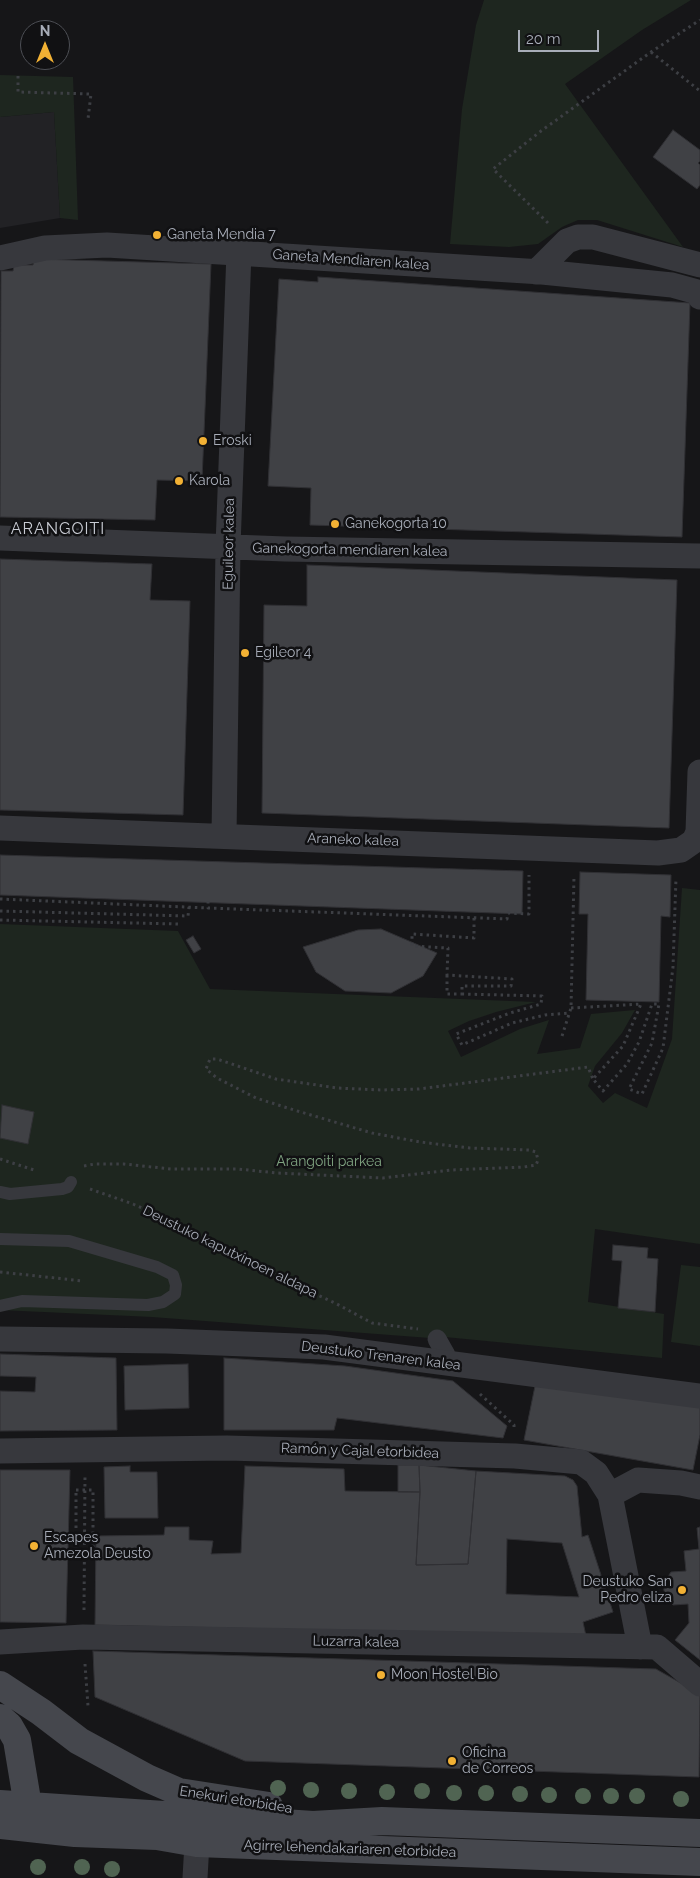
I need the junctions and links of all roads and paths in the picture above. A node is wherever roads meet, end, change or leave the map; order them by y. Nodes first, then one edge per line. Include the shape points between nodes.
1 (700, 20) edge
2 (651, 52) junction
3 (18, 76) dead end
4 (700, 91) edge
5 (88, 119) dead end
6 (566, 241) junction
7 (239, 252) junction
8 (0, 258) edge
9 (700, 265) edge
10 (536, 272) junction
11 (700, 297) edge
12 (0, 538) edge
13 (228, 546) junction
14 (700, 556) edge
15 (700, 772) edge
16 (0, 828) edge
17 (224, 836) junction
18 (529, 866) dead end
19 (574, 868) dead end
20 (676, 872) dead end
21 (0, 899) edge
22 (208, 901) dead end
23 (189, 907) junction
24 (208, 908) junction
25 (0, 911) edge
26 (474, 918) junction
27 (0, 920) edge
28 (178, 924) dead end
29 (447, 975) junction
30 (462, 994) junction
31 (572, 1008) junction
32 (570, 1013) junction
33 (562, 1036) dead end
34 (593, 1079) junction
35 (0, 1158) edge
36 (71, 1182) junction
37 (0, 1192) edge
38 (0, 1239) edge
39 (0, 1306) edge
40 (0, 1340) edge
41 (442, 1347) dead end
42 (480, 1394) dead end
43 (700, 1396) edge
44 (514, 1425) dead end
45 (0, 1451) edge
46 (85, 1473) dead end
47 (698, 1485) edge
48 (85, 1490) junction
49 (610, 1495) junction
50 (85, 1557) junction
51 (0, 1642) edge
52 (640, 1648) junction
53 (700, 1684) edge
54 (0, 1685) edge
55 (0, 1718) edge
56 (0, 1804) edge
57 (28, 1806) junction
58 (382, 1821) junction
59 (0, 1825) edge
60 (75, 1833) junction
61 (700, 1833) edge
62 (197, 1843) junction
63 (700, 1862) edge
64 (194, 1878) edge

1 - 2 path
2 - 4 path
2 - 6 path via 494,169
3 - 5 path via 18,92 91,94
6 - 9 street via 593,237
6 - 10 street
7 - 8 street, Ganeta Mendiaren kalea via 107,245 45,248
7 - 10 street, Ganeta Mendiaren kalea
7 - 13 street, Eguileor kalea
10 - 11 street, Ganeta Mendiaren kalea via 672,285 697,292
12 - 13 street, Ganekogorta mendiaren kalea
13 - 14 street, Ganekogorta mendiaren kalea
13 - 17 street, Eguileor kalea
15 - 17 street, Araneko kalea via 698,832 694,841 681,850 658,853
16 - 17 street, Araneko kalea
18 - 26 path via 529,914 508,913 507,919
19 - 31 path
20 - 34 path via 673,967 663,1048 642,1094 629,1089 652,1043 660,1004 652,1004 639,1042 627,1064 603,1091
21 - 23 path
22 - 24 path
23 - 24 path
23 - 25 path via 188,916
24 - 26 path
26 - 29 path via 474,938 412,934 412,946 448,948
27 - 28 path
29 - 30 path via 447,994
29 - 30 path via 512,979 511,986 462,986
30 - 32 path via 542,996 541,1004 456,1034 462,1045 512,1023
31 - 32 path
31 - 34 path via 641,1004 623,1046
32 - 33 path
34 - 36 path via 588,1067 419,1088 337,1088 276,1080 217,1058 210,1060 206,1069 256,1098 372,1133 470,1148 529,1150 536,1152 538,1160 536,1165 524,1167 451,1170 383,1178 95,1164 85,1166
35 - 36 path, Deustuko kaputxinoen aldapa
36 - 37 lane via 62,1189
36 - 41 path, Deustuko kaputxinoen aldapa via 182,1226 372,1324 434,1331
38 - 39 lane via 69,1241 158,1267 173,1275 176,1285 175,1294 163,1302 148,1305 22,1301
40 - 43 street, Deustuko Trenaren kalea via 167,1341 324,1347
42 - 44 path
45 - 49 street, Ramón y Cajal etorbidea via 227,1448 515,1456 581,1462 596,1473
46 - 48 path
47 - 49 street via 638,1480
48 - 50 path
48 - 50 path via 93,1490 93,1557
48 - 50 path via 76,1490 76,1557
49 - 52 street
51 - 52 street, Luzarra kalea via 83,1637
52 - 53 street, Luzarra kalea via 657,1648
54 - 58 main road, Enekuri etorbidea via 79,1741 179,1792
55 - 57 main road via 17,1740
56 - 57 main road, Agirre lehendakariaren etorbidea
57 - 58 main road, Agirre lehendakariaren etorbidea via 313,1825
57 - 60 main road
58 - 61 main road, Agirre lehendakariaren etorbidea
59 - 60 main road, Agirre lehendakariaren etorbidea
60 - 62 main road, Agirre lehendakariaren etorbidea via 157,1836
62 - 63 main road, Agirre lehendakariaren etorbidea
62 - 64 street

